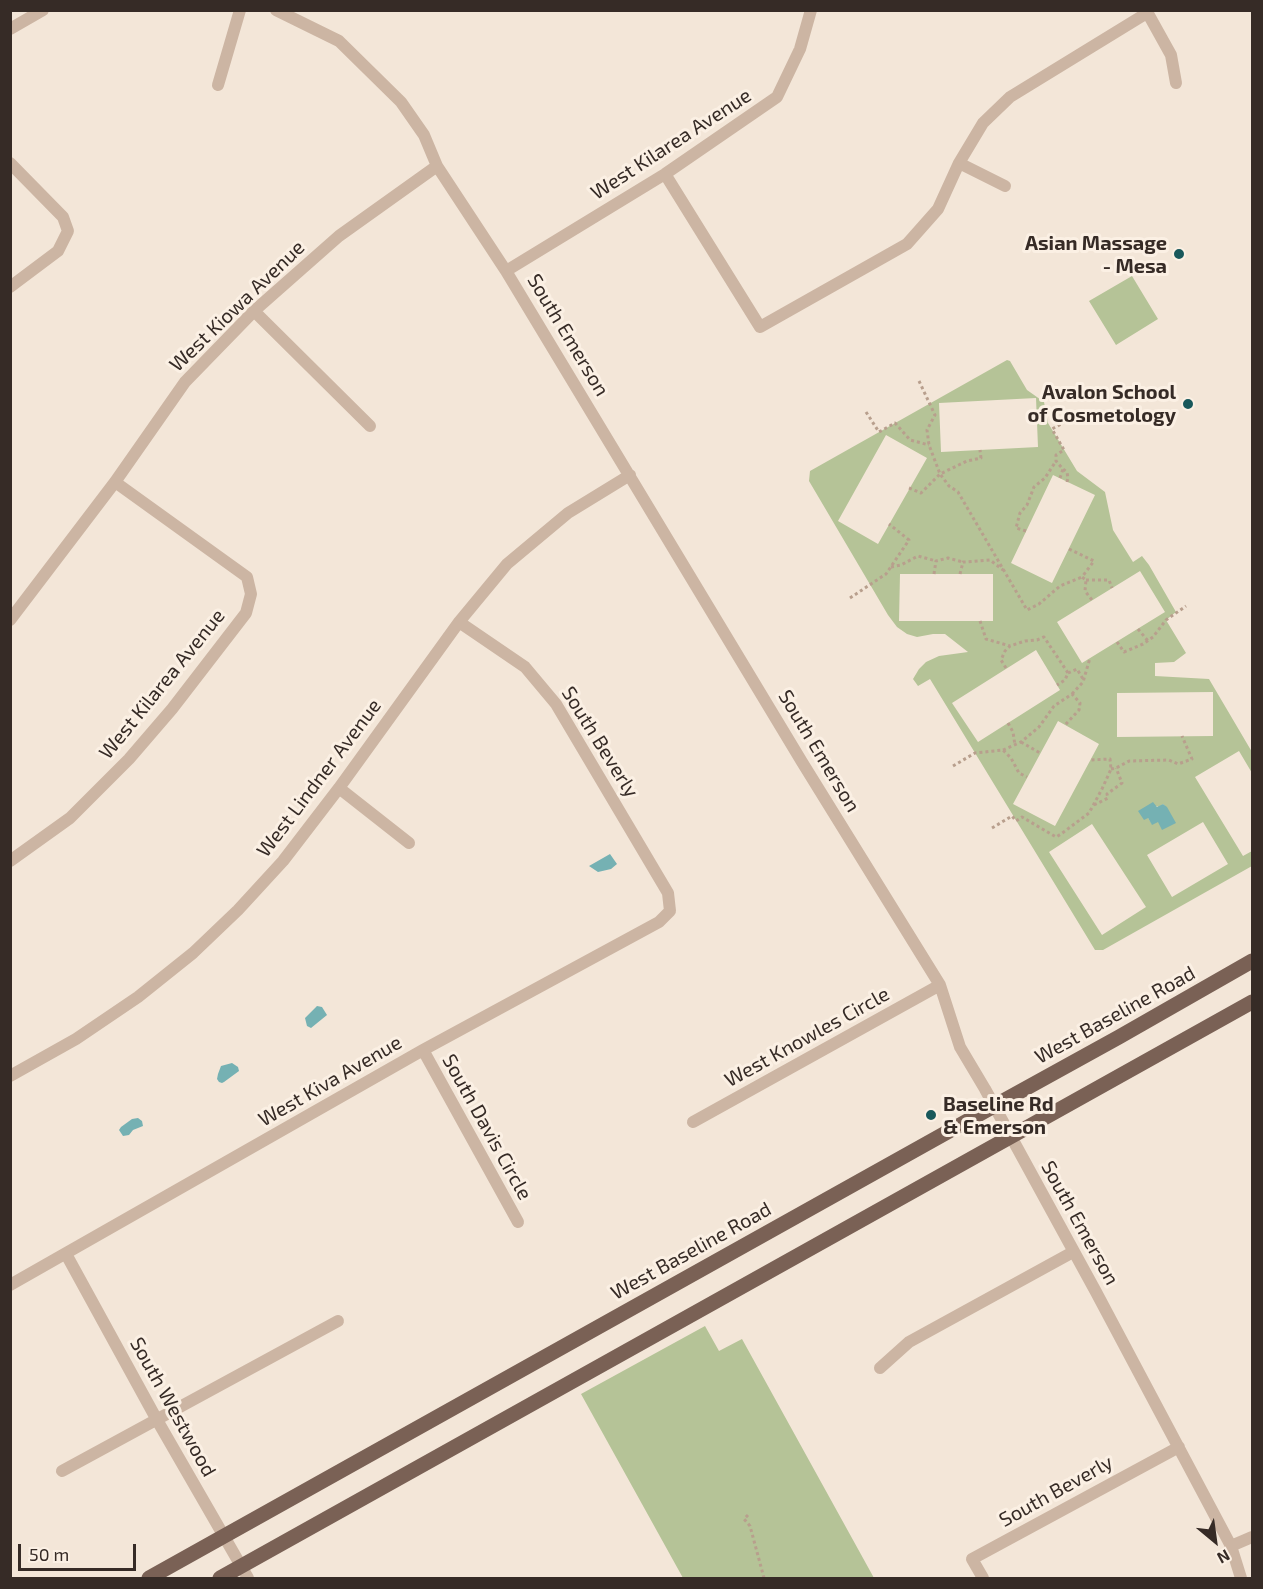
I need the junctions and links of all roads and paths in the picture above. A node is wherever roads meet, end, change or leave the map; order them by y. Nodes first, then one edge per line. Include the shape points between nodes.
1 (43, 10) edge
2 (240, 10) edge
3 (276, 10) edge
4 (811, 10) edge
5 (1147, 12) edge
6 (10, 29) edge
7 (1176, 83) dead end
8 (218, 85) dead end
9 (10, 163) edge
10 (959, 163) junction
11 (437, 166) junction
12 (665, 174) junction
13 (1005, 186) dead end
14 (506, 271) junction
15 (10, 287) edge
16 (254, 311) junction
17 (919, 381) dead end
18 (866, 412) dead end
19 (1072, 418) dead end
20 (370, 426) dead end
21 (929, 445) junction
22 (980, 450) dead end
23 (1056, 461) junction
24 (1063, 469) junction
25 (940, 474) junction
26 (630, 475) junction
27 (1060, 478) dead end
28 (116, 482) junction
29 (1067, 482) dead end
30 (909, 488) dead end
31 (889, 524) dead end
32 (1026, 531) dead end
33 (1069, 549) dead end
34 (936, 561) junction
35 (963, 562) junction
36 (891, 567) junction
37 (1005, 571) junction
38 (934, 574) dead end
39 (960, 574) dead end
40 (1084, 579) junction
41 (1112, 588) dead end
42 (850, 598) dead end
43 (1092, 600) dead end
44 (1186, 606) dead end
45 (13, 614) edge
46 (980, 621) dead end
47 (459, 622) junction
48 (1138, 629) dead end
49 (1148, 641) junction
50 (1117, 642) dead end
51 (1010, 646) junction
52 (1090, 658) dead end
53 (1006, 668) dead end
54 (1068, 673) junction
55 (1083, 679) junction
56 (1058, 685) dead end
57 (1072, 694) junction
58 (1008, 723) dead end
59 (1065, 725) dead end
60 (1182, 736) dead end
61 (1021, 742) junction
62 (1015, 745) junction
63 (1003, 750) junction
64 (1040, 753) dead end
65 (1090, 760) dead end
66 (953, 766) dead end
67 (1116, 768) junction
68 (1111, 769) junction
69 (1027, 777) dead end
70 (339, 788) junction
71 (1093, 806) junction
72 (992, 828) dead end
73 (409, 843) dead end
74 (10, 861) edge
75 (670, 911) joint
76 (1252, 961) edge
77 (940, 985) junction
78 (1252, 1002) edge
79 (423, 1050) junction
80 (10, 1076) edge
81 (994, 1106) junction
82 (693, 1122) dead end
83 (1011, 1137) junction
84 (518, 1222) dead end
85 (1073, 1252) junction
86 (66, 1254) junction
87 (10, 1286) edge
88 (338, 1321) dead end
89 (880, 1368) dead end
90 (157, 1420) junction
91 (1179, 1447) junction
92 (62, 1471) dead end
93 (748, 1515) dead end
94 (224, 1536) junction
95 (1252, 1537) edge
96 (1231, 1546) junction
97 (244, 1573) edge
98 (149, 1578) edge
99 (220, 1578) edge
100 (764, 1578) edge
101 (983, 1578) edge
102 (1241, 1578) edge

1 - 6 street
2 - 8 street
3 - 11 street, South Emerson via 339,41 401,102 424,135
4 - 12 street, West Kilarea Avenue via 800,50 777,97
5 - 7 street via 1171,55
5 - 10 street via 1011,97 983,123
9 - 15 street via 63,217 68,231 58,251
10 - 12 street via 938,208 907,244 760,327
10 - 13 street
11 - 14 street, South Emerson
11 - 16 street, West Kiowa Avenue via 339,236
12 - 14 street, West Kilarea Avenue
14 - 26 street, South Emerson
16 - 20 street
16 - 28 street, West Kiowa Avenue via 185,382
17 - 21 path via 935,415 927,430
18 - 21 path via 879,432 895,423 910,440
19 - 23 path via 1052,429 1065,450 1056,455
21 - 25 path
22 - 25 path via 981,458
23 - 24 path
23 - 32 path via 1034,487 1020,513 1016,528
24 - 27 path
24 - 29 path via 1067,471
25 - 30 path via 921,493
25 - 37 path via 958,492
26 - 47 street, West Lindner Avenue via 568,513 507,564
26 - 77 street, South Emerson
28 - 45 street, West Kiowa Avenue
28 - 74 street, West Kilarea Avenue via 247,577 251,594 246,613 129,759 70,818
31 - 36 path via 909,540
33 - 40 path via 1094,561
34 - 35 path via 948,558
34 - 36 path via 918,556
34 - 38 path
35 - 37 path via 990,560
35 - 39 path
36 - 42 path
37 - 40 path via 1027,610 1060,586
40 - 41 path via 1108,580
40 - 43 path via 1085,591
44 - 49 path via 1166,620
46 - 51 path via 986,639
47 - 70 street, West Lindner Avenue
47 - 75 street, South Beverly via 525,667 556,704 668,893
48 - 49 path
49 - 50 path via 1124,651
51 - 53 path via 1001,660
51 - 54 path via 1044,637
52 - 55 path
54 - 55 path via 1077,669
54 - 56 path
55 - 57 path
57 - 59 path via 1080,704 1079,710
57 - 61 path via 1054,706 1039,727
58 - 62 path
60 - 67 path via 1192,759 1178,764 1169,760 1129,761
61 - 62 path
61 - 64 path
62 - 63 path
63 - 66 path via 975,753
63 - 69 path via 1018,773
65 - 68 path via 1110,759
67 - 68 path
67 - 71 path via 1122,783 1107,794 1108,798
68 - 71 path
70 - 73 street
70 - 80 street, West Lindner Avenue via 283,861 193,953 76,1039
71 - 72 path via 1056,837 1022,817 1017,821 1012,816
75 - 79 street, West Kiva Avenue via 659,922
76 - 81 main road, West Baseline Road
77 - 81 street, South Emerson via 960,1047
77 - 82 street, West Knowles Circle
78 - 83 main road
79 - 84 street, South Davis Circle
79 - 86 street, West Kiva Avenue
81 - 83 street, South Emerson
81 - 94 main road, West Baseline Road
83 - 85 street, South Emerson
83 - 97 main road
85 - 89 street via 909,1341
85 - 91 street, South Emerson
86 - 87 street, West Kiva Avenue
86 - 90 street, South Westwood
88 - 90 street
90 - 92 street
90 - 94 street, South Westwood
91 - 96 street, South Emerson
91 - 101 street, South Beverly via 972,1559
93 - 100 path via 744,1519 750,1526
94 - 97 street, South Westwood
94 - 98 main road, West Baseline Road
95 - 96 street
96 - 102 street, South Emerson
97 - 99 main road

